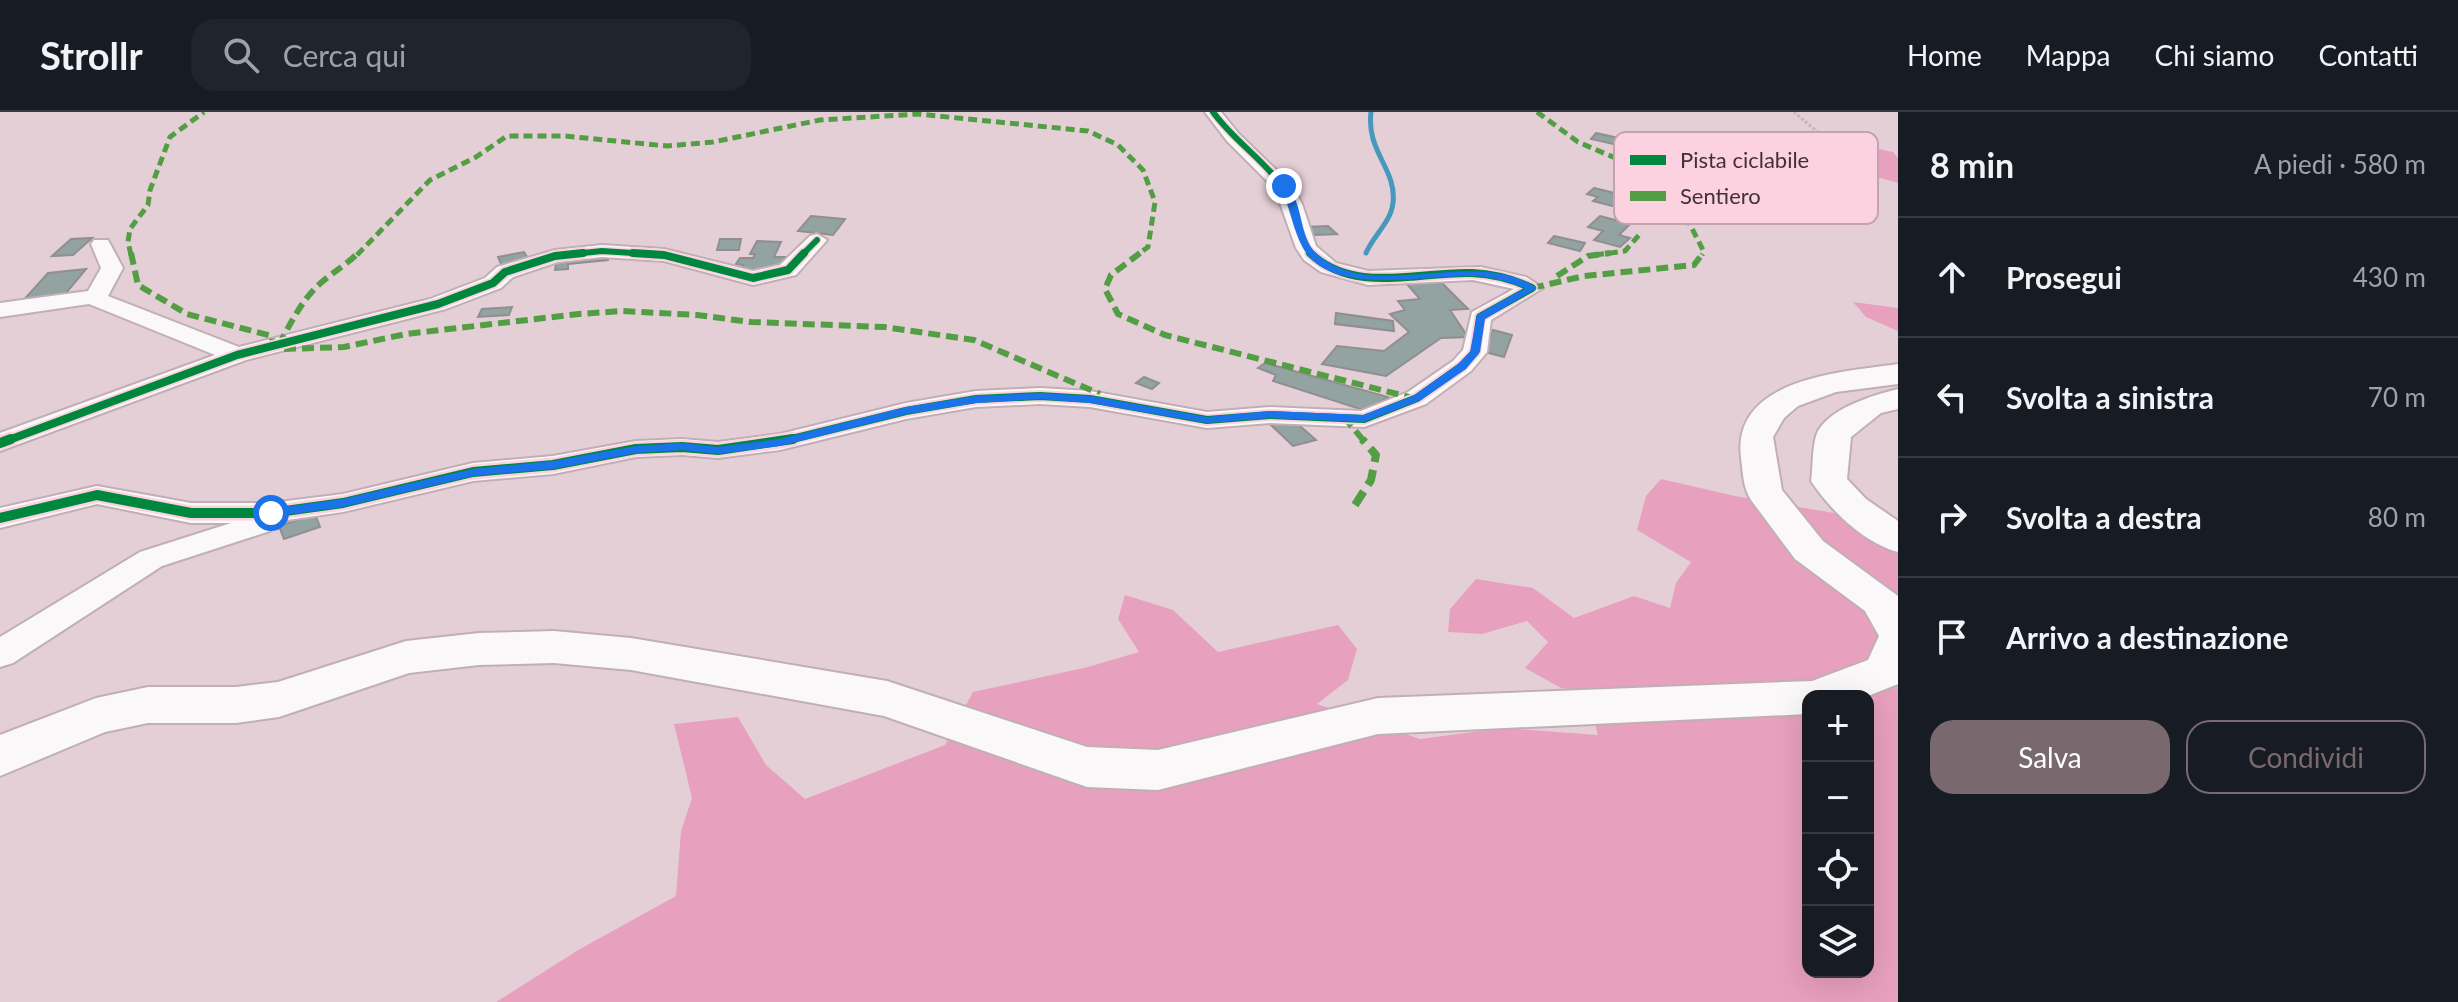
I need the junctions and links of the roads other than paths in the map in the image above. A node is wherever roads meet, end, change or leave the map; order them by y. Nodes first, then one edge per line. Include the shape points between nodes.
1 (1213, 112) edge
2 (817, 240) dead end
3 (101, 244) dead end
4 (95, 298) junction
5 (0, 310) edge
6 (237, 355) junction
7 (1898, 374) edge
8 (1898, 399) edge
9 (0, 443) edge
10 (343, 503) junction
11 (0, 518) edge
12 (1898, 539) edge
13 (1898, 631) edge
14 (1898, 642) edge
15 (0, 654) edge
16 (1836, 690) edge
17 (1802, 697) edge
18 (0, 756) edge

1 - 10 street via 1284,186 1312,255 1336,269 1383,278 1474,273 1532,288 1480,317 1475,352 1462,366 1417,398 1364,419 1270,415 1207,420 1090,399 976,399 780,442 718,450 636,449 553,465 473,472
2 - 6 street via 788,270 753,278 664,255 602,251 555,256 505,272 493,283 438,304
3 - 4 street via 112,268
4 - 5 street
4 - 6 street
6 - 9 street
7 - 13 main road via 1830,383 1786,399 1756,437 1764,492 1809,550 1880,601
8 - 12 main road via 1869,406 1834,434 1829,481 1853,507
10 - 11 street via 271,513 191,513 97,495
10 - 15 street via 266,521 151,559
14 - 16 main road via 1885,671
17 - 18 main road via 1378,716 1158,770 1087,767 887,699 631,654 554,647 479,649 406,657 279,699 236,705 148,705 96,716

